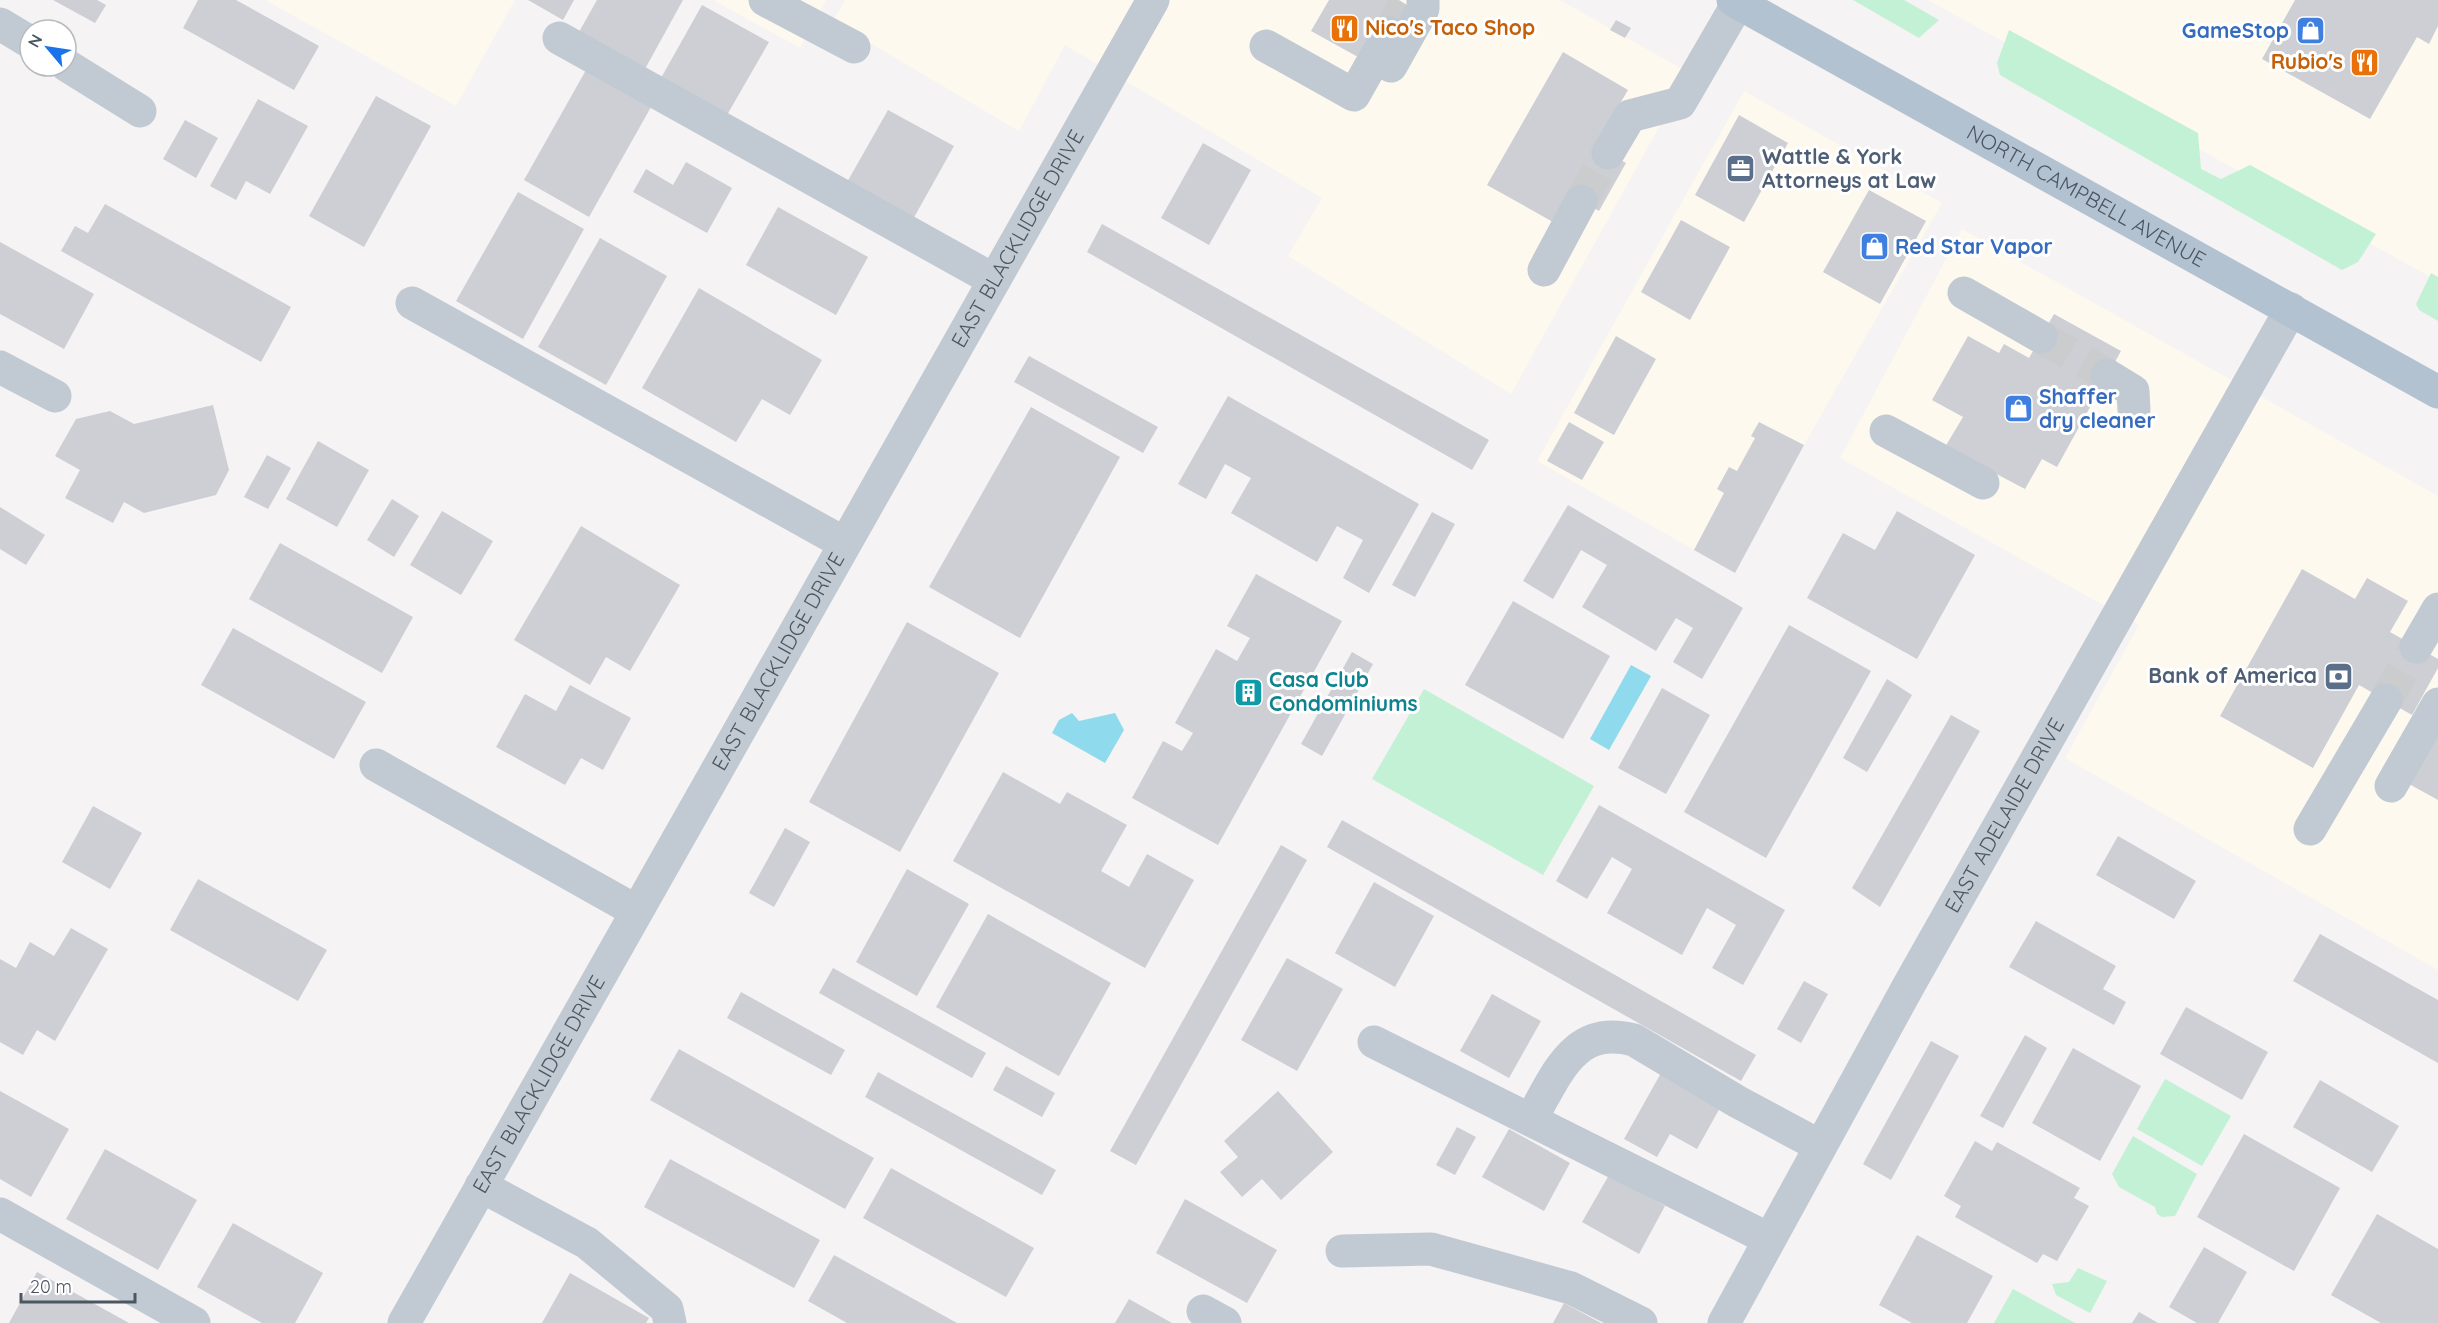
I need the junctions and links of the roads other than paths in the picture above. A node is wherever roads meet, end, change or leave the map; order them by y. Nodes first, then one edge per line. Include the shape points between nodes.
1 (765, 0) edge
2 (1153, 0) edge
3 (1412, 1) edge
4 (1735, 1) edge
5 (0, 24) edge
6 (1389, 33) tunnel mouth
7 (18, 35) edge
8 (559, 38) dead end
9 (1266, 46) dead end
10 (854, 47) dead end
11 (78, 72) edge
12 (1354, 95) junction
13 (140, 111) dead end
14 (1608, 153) tunnel mouth
15 (1581, 201) tunnel mouth
16 (1544, 270) dead end
17 (994, 280) junction
18 (1964, 293) dead end
19 (412, 303) dead end
20 (2291, 309) junction
21 (2041, 337) tunnel mouth
22 (0, 367) edge
23 (2107, 375) tunnel mouth
24 (2438, 392) edge
25 (55, 396) dead end
26 (2134, 410) dead end
27 (1886, 431) dead end
28 (1983, 483) dead end
29 (844, 543) junction
30 (2438, 609) edge
31 (2416, 647) tunnel mouth
32 (2386, 700) tunnel mouth
33 (2438, 704) edge
34 (376, 765) dead end
35 (2391, 786) dead end
36 (2310, 830) dead end
37 (636, 911) junction
38 (1374, 1042) dead end
39 (1531, 1119) junction
40 (1820, 1146) junction
41 (481, 1185) junction
42 (0, 1214) edge
43 (1769, 1239) junction
44 (1342, 1251) dead end
45 (194, 1323) edge
46 (404, 1323) edge
47 (670, 1323) edge
48 (1641, 1323) edge
49 (1724, 1323) edge

1 - 10 street
2 - 17 street, EAST BLACKLIDGE DRIVE
3 - 12 street via 1423,9 1388,70
4 - 14 street via 1680,103 1630,116
4 - 20 main road, NORTH CAMPBELL AVENUE
5 - 7 street
6 - 12 street
8 - 17 street
9 - 12 street
11 - 13 street
15 - 16 street
17 - 29 street, EAST BLACKLIDGE DRIVE
18 - 21 street
19 - 29 street
20 - 24 main road, NORTH CAMPBELL AVENUE
20 - 40 street, EAST ADELAIDE DRIVE
22 - 25 street
23 - 26 street via 2133,391
27 - 28 street
29 - 37 street, EAST BLACKLIDGE DRIVE
30 - 31 street
32 - 36 street
33 - 35 street
34 - 37 street
37 - 41 street, EAST BLACKLIDGE DRIVE
38 - 39 street
39 - 40 street via 1578,1047 1594,1039 1624,1037
39 - 43 street
40 - 43 street, EAST ADELAIDE DRIVE
41 - 46 street, EAST BLACKLIDGE DRIVE
41 - 47 street via 587,1243 667,1309
42 - 45 street
43 - 49 street, EAST ADELAIDE DRIVE
44 - 48 street via 1431,1249 1570,1288

